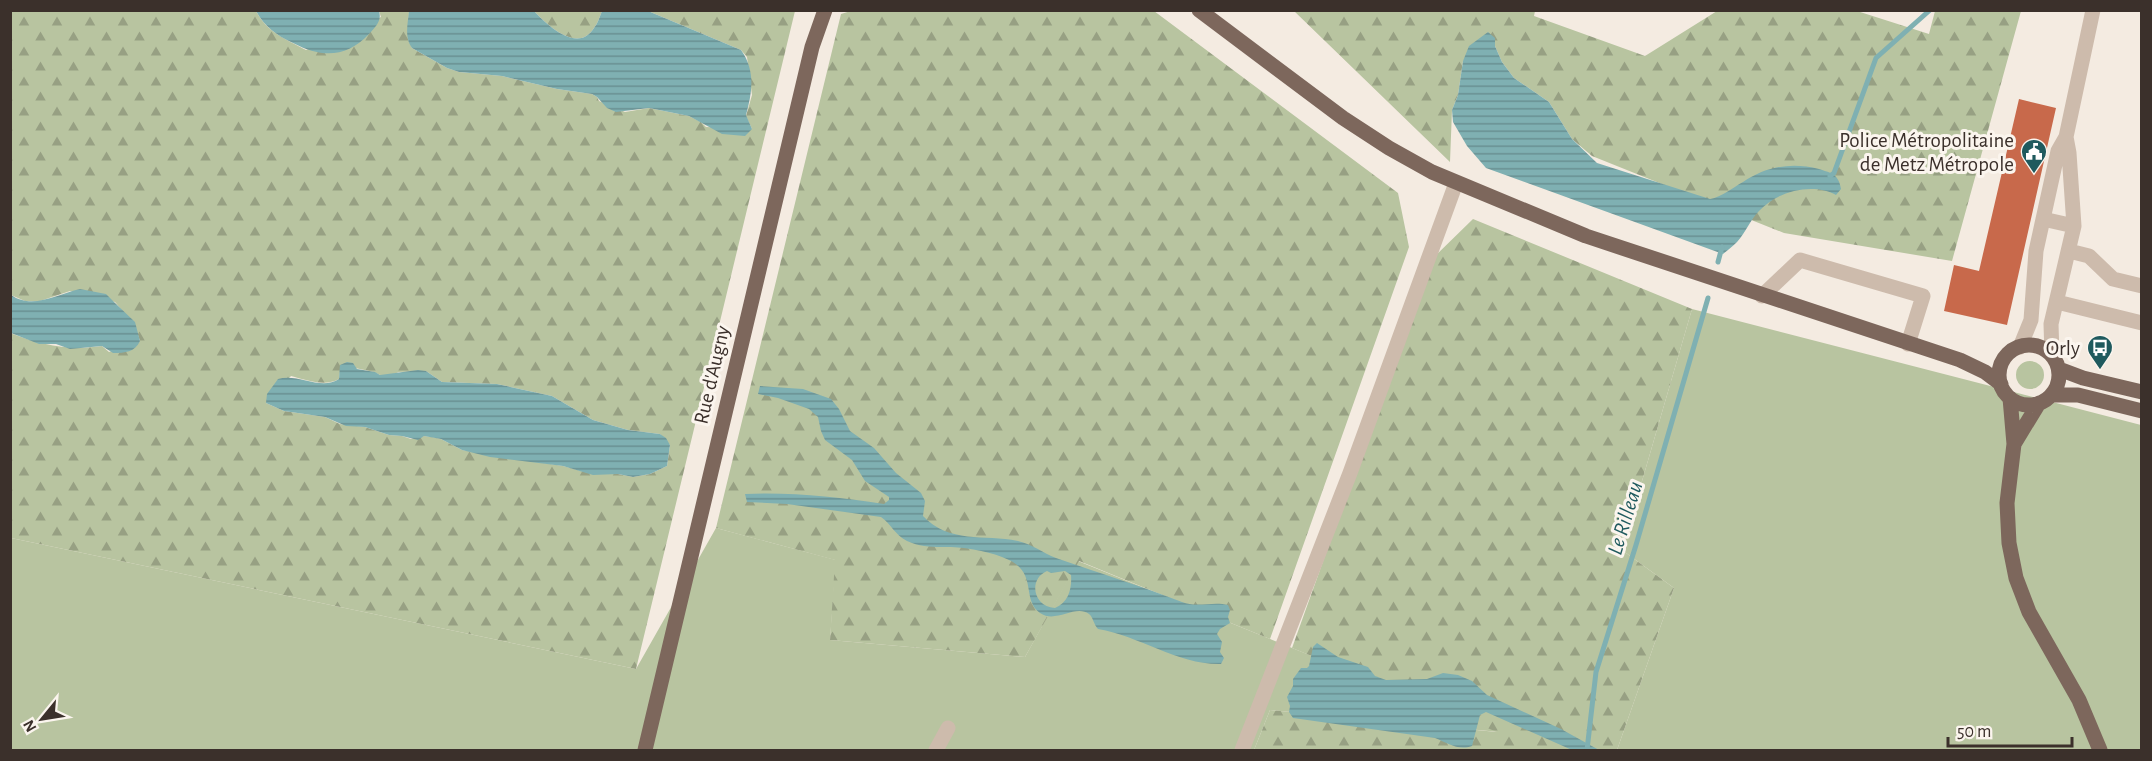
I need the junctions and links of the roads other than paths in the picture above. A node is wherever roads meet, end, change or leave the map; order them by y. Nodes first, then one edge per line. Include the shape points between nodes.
1 (825, 10) edge
2 (1199, 10) edge
3 (2093, 10) edge
4 (2066, 137) junction
5 (1456, 183) junction
6 (2043, 219) junction
7 (2074, 226) junction
8 (2068, 251) junction
9 (2142, 286) edge
10 (1762, 296) junction
11 (2057, 302) junction
12 (2142, 322) edge
13 (1908, 344) junction
14 (2020, 346) junction
15 (2006, 356) junction
16 (1960, 360) junction
17 (2055, 362) junction
18 (2005, 391) junction
19 (2142, 392) edge
20 (2046, 399) junction
21 (2142, 411) edge
22 (2014, 444) junction
23 (948, 728) dead end
24 (645, 750) edge
25 (936, 750) edge
26 (1242, 750) edge
27 (2100, 750) edge

1 - 24 main road, Rue d'Augny via 806,70
2 - 5 main road via 1344,118 1389,148
3 - 4 street
4 - 6 street via 2058,151
4 - 7 street
5 - 10 main road via 1586,236
5 - 26 street via 1350,473
6 - 7 street
6 - 14 street via 2036,250 2031,320
7 - 8 street
8 - 9 street via 2089,256 2113,279
8 - 11 street
10 - 13 main road
10 - 13 street via 1800,260 1923,296
11 - 12 street
11 - 17 street via 2051,324
13 - 16 main road
14 - 15 main road
14 - 17 main road via 2037,346
15 - 16 main road
15 - 18 main road via 2000,370
16 - 18 main road via 1985,372
17 - 19 main road via 2083,378
17 - 20 main road via 2059,380
18 - 20 main road via 2024,404
18 - 22 main road
20 - 21 main road via 2078,395
20 - 22 main road
22 - 27 main road via 2007,503 2008,543 2016,578 2029,612 2079,700
23 - 25 street

